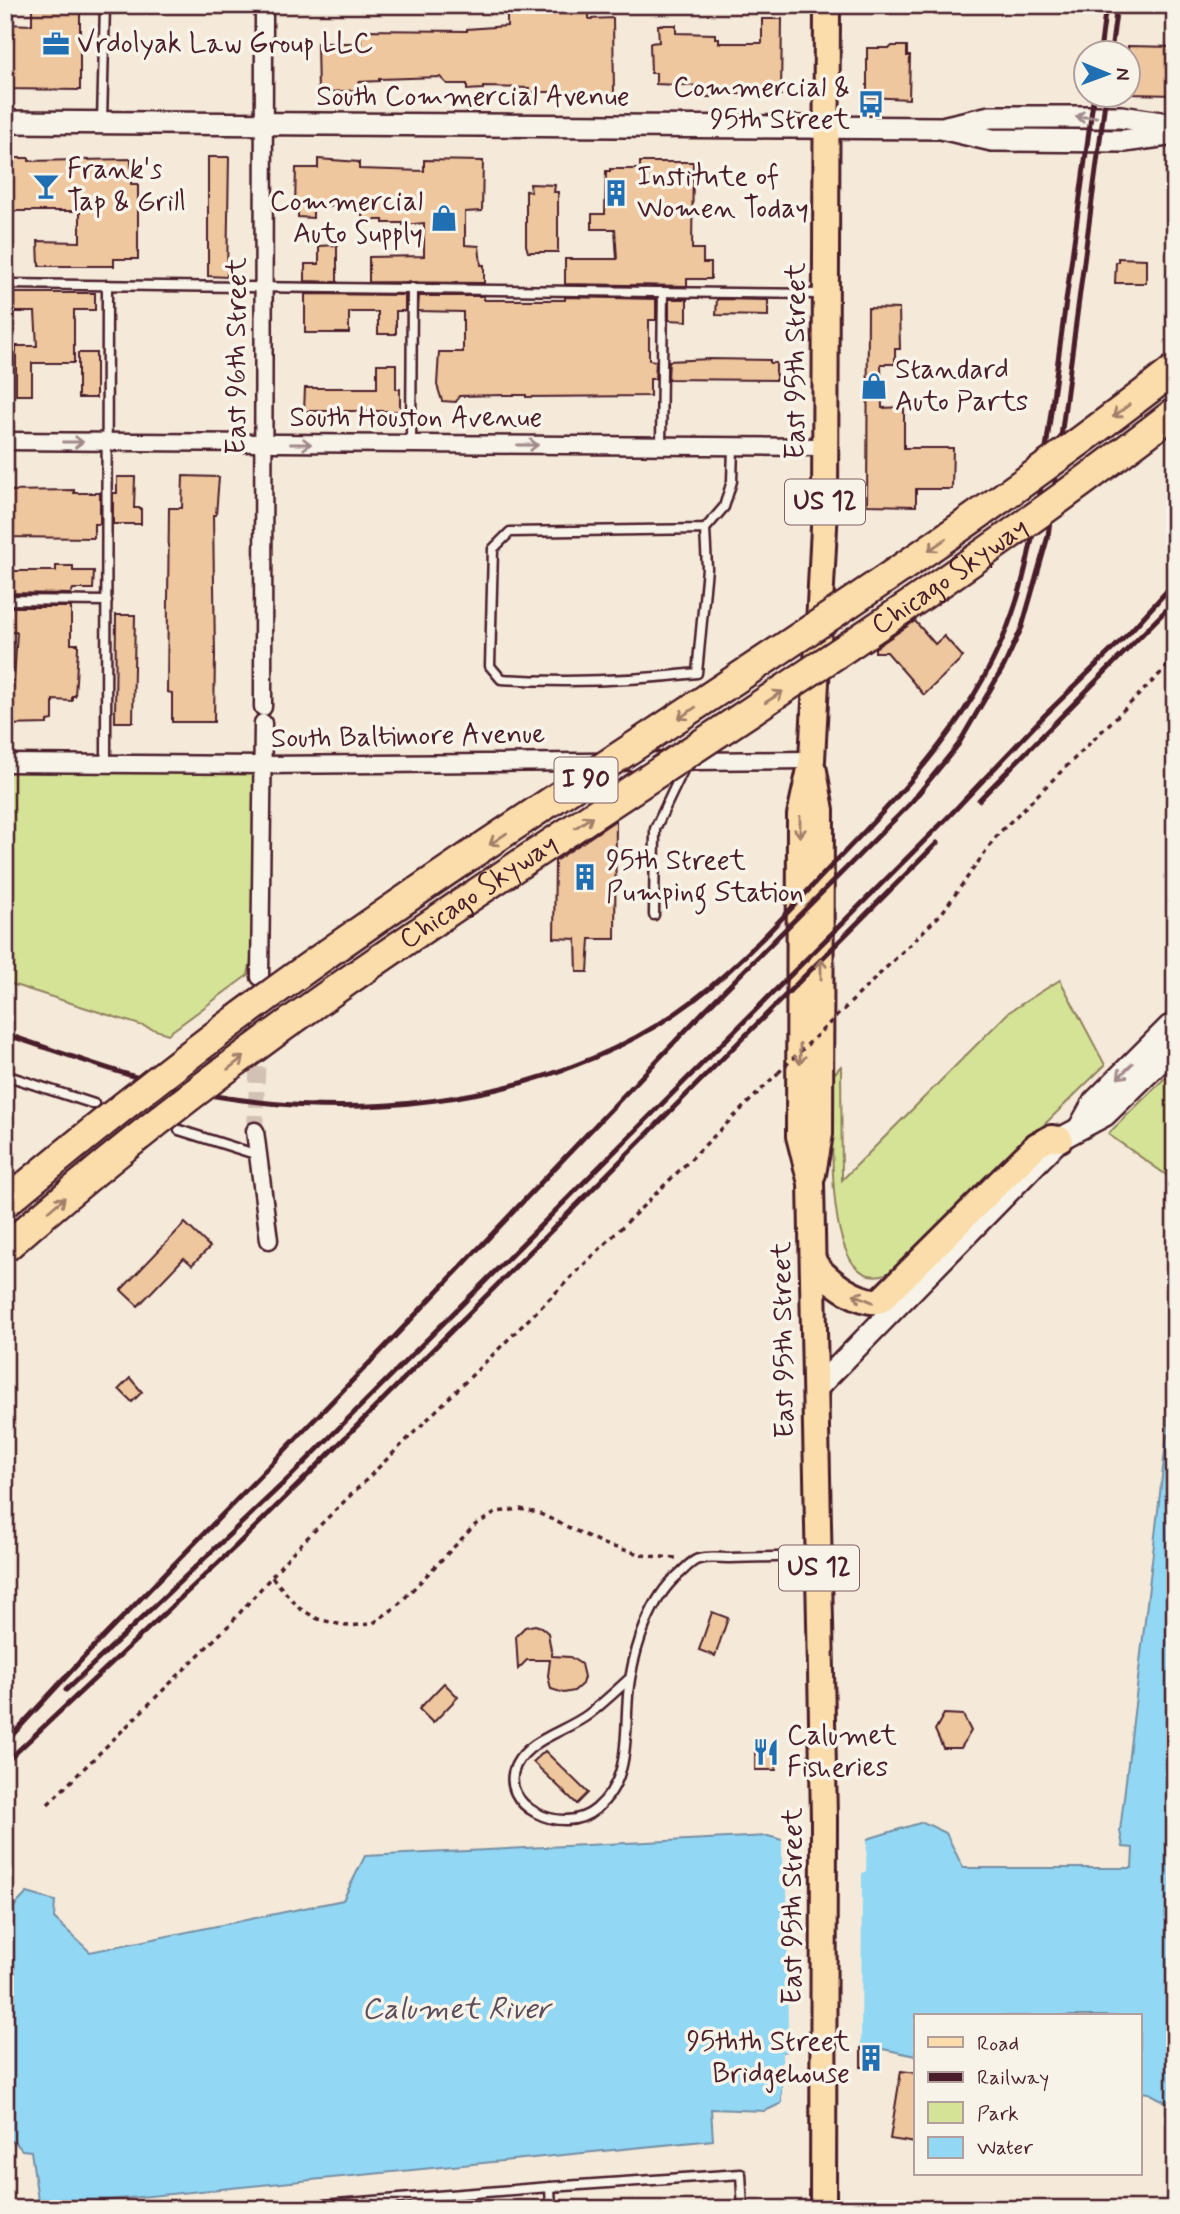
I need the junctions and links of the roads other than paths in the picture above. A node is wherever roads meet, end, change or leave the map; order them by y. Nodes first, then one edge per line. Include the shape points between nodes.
1 (105, 5) edge
2 (264, 5) edge
3 (827, 5) edge
4 (5, 122) edge
5 (102, 123) junction
6 (264, 124) junction
7 (1175, 125) edge
8 (828, 127) junction
9 (941, 128) junction
10 (1175, 134) edge
11 (5, 284) edge
12 (107, 285) junction
13 (264, 286) junction
14 (412, 288) junction
15 (663, 292) junction
16 (826, 294) junction
17 (1175, 369) edge
18 (1175, 412) edge
19 (5, 441) edge
20 (107, 442) junction
21 (263, 443) junction
22 (411, 444) junction
23 (661, 446) junction
24 (733, 446) junction
25 (825, 447) junction
26 (705, 529) junction
27 (5, 600) edge
28 (107, 601) junction
29 (812, 760) junction
30 (688, 761) junction
31 (5, 763) edge
32 (106, 764) junction
33 (263, 765) junction
34 (654, 915) dead end
35 (260, 977) dead end
36 (1175, 1024) edge
37 (1175, 1047) edge
38 (6, 1077) edge
39 (94, 1104) dead end
40 (179, 1130) dead end
41 (255, 1131) tunnel mouth
42 (1070, 1133) junction
43 (258, 1155) junction
44 (5, 1203) edge
45 (269, 1240) dead end
46 (5, 1248) edge
47 (813, 1259) junction
48 (815, 1390) junction
49 (819, 1556) junction
50 (629, 1679) junction
51 (550, 2187) junction
52 (407, 2199) junction
53 (333, 2207) edge
54 (274, 2209) edge
55 (407, 2209) edge
56 (551, 2209) edge
57 (743, 2209) edge
58 (823, 2209) edge
59 (911, 2209) edge
60 (993, 2209) edge

1 - 5 lane
2 - 6 street, East 96th Street
3 - 8 main road, East 95th Street / US 12
4 - 5 main road, South Commercial Avenue
5 - 6 main road, South Commercial Avenue
6 - 8 main road, South Commercial Avenue
6 - 13 street, East 96th Street
7 -> 9 main road, South Commercial Avenue via 1121,117 990,117
8 - 9 main road, South Commercial Avenue
8 - 16 main road, East 95th Street / US 12
9 - 10 main road, South Commercial Avenue via 992,140 1124,141
11 - 12 lane
12 - 13 lane
12 - 20 lane
13 - 14 lane
13 - 21 street, East 96th Street
14 - 15 lane
14 - 22 lane
15 - 16 lane
15 - 23 lane
16 - 25 main road, East 95th Street / US 12
17 -> 44 highway, Chicago Skyway / I 90, bridge via 1048,467 928,551 308,968 131,1100
46 -> 18 highway, Chicago Skyway / I 90, bridge via 141,1136 327,995 936,587
19 -> 20 street, South Houston Avenue
20 - 21 street, South Houston Avenue
20 - 28 lane
21 -> 22 street, South Houston Avenue
21 - 33 street, East 96th Street
22 -> 23 street, South Houston Avenue
23 - 24 street, South Houston Avenue
24 - 25 street, South Houston Avenue
24 - 26 lane via 732,481 724,507
25 - 29 main road, East 95th Street / US 12
26 - 26 lane via 510,531 493,550 490,666 501,679 551,682 627,681 697,673 707,568
27 - 28 lane
28 - 32 lane
29 - 30 street, South Baltimore Avenue
29 - 47 main road, East 95th Street / US 12 via 800,815 799,1136 811,1183
30 - 33 street, South Baltimore Avenue
30 - 34 lane via 655,829
31 - 32 street, South Baltimore Avenue
32 - 33 street, South Baltimore Avenue
33 - 35 street, East 96th Street
36 -> 42 main road via 1094,1102
37 - 42 main road via 1105,1115
38 - 39 lane
40 - 43 lane
41 - 43 street
42 -> 47 main road via 1037,1145 881,1300 870,1302 839,1287 815,1267
42 - 48 main road
43 - 45 street
47 - 48 main road, East 95th Street / US 12
48 - 49 main road, East 95th Street / US 12
49 - 50 lane via 697,1559 667,1584 649,1613
49 - 58 main road, East 95th Street / US 12
50 - 50 lane via 626,1746 610,1792 582,1818 556,1820 533,1811 514,1792 512,1782 523,1754 588,1715
51 - 52 lane
51 - 56 lane
51 - 57 lane via 741,2174
52 - 53 lane
52 - 55 lane
53 - 54 lane
59 - 60 lane

